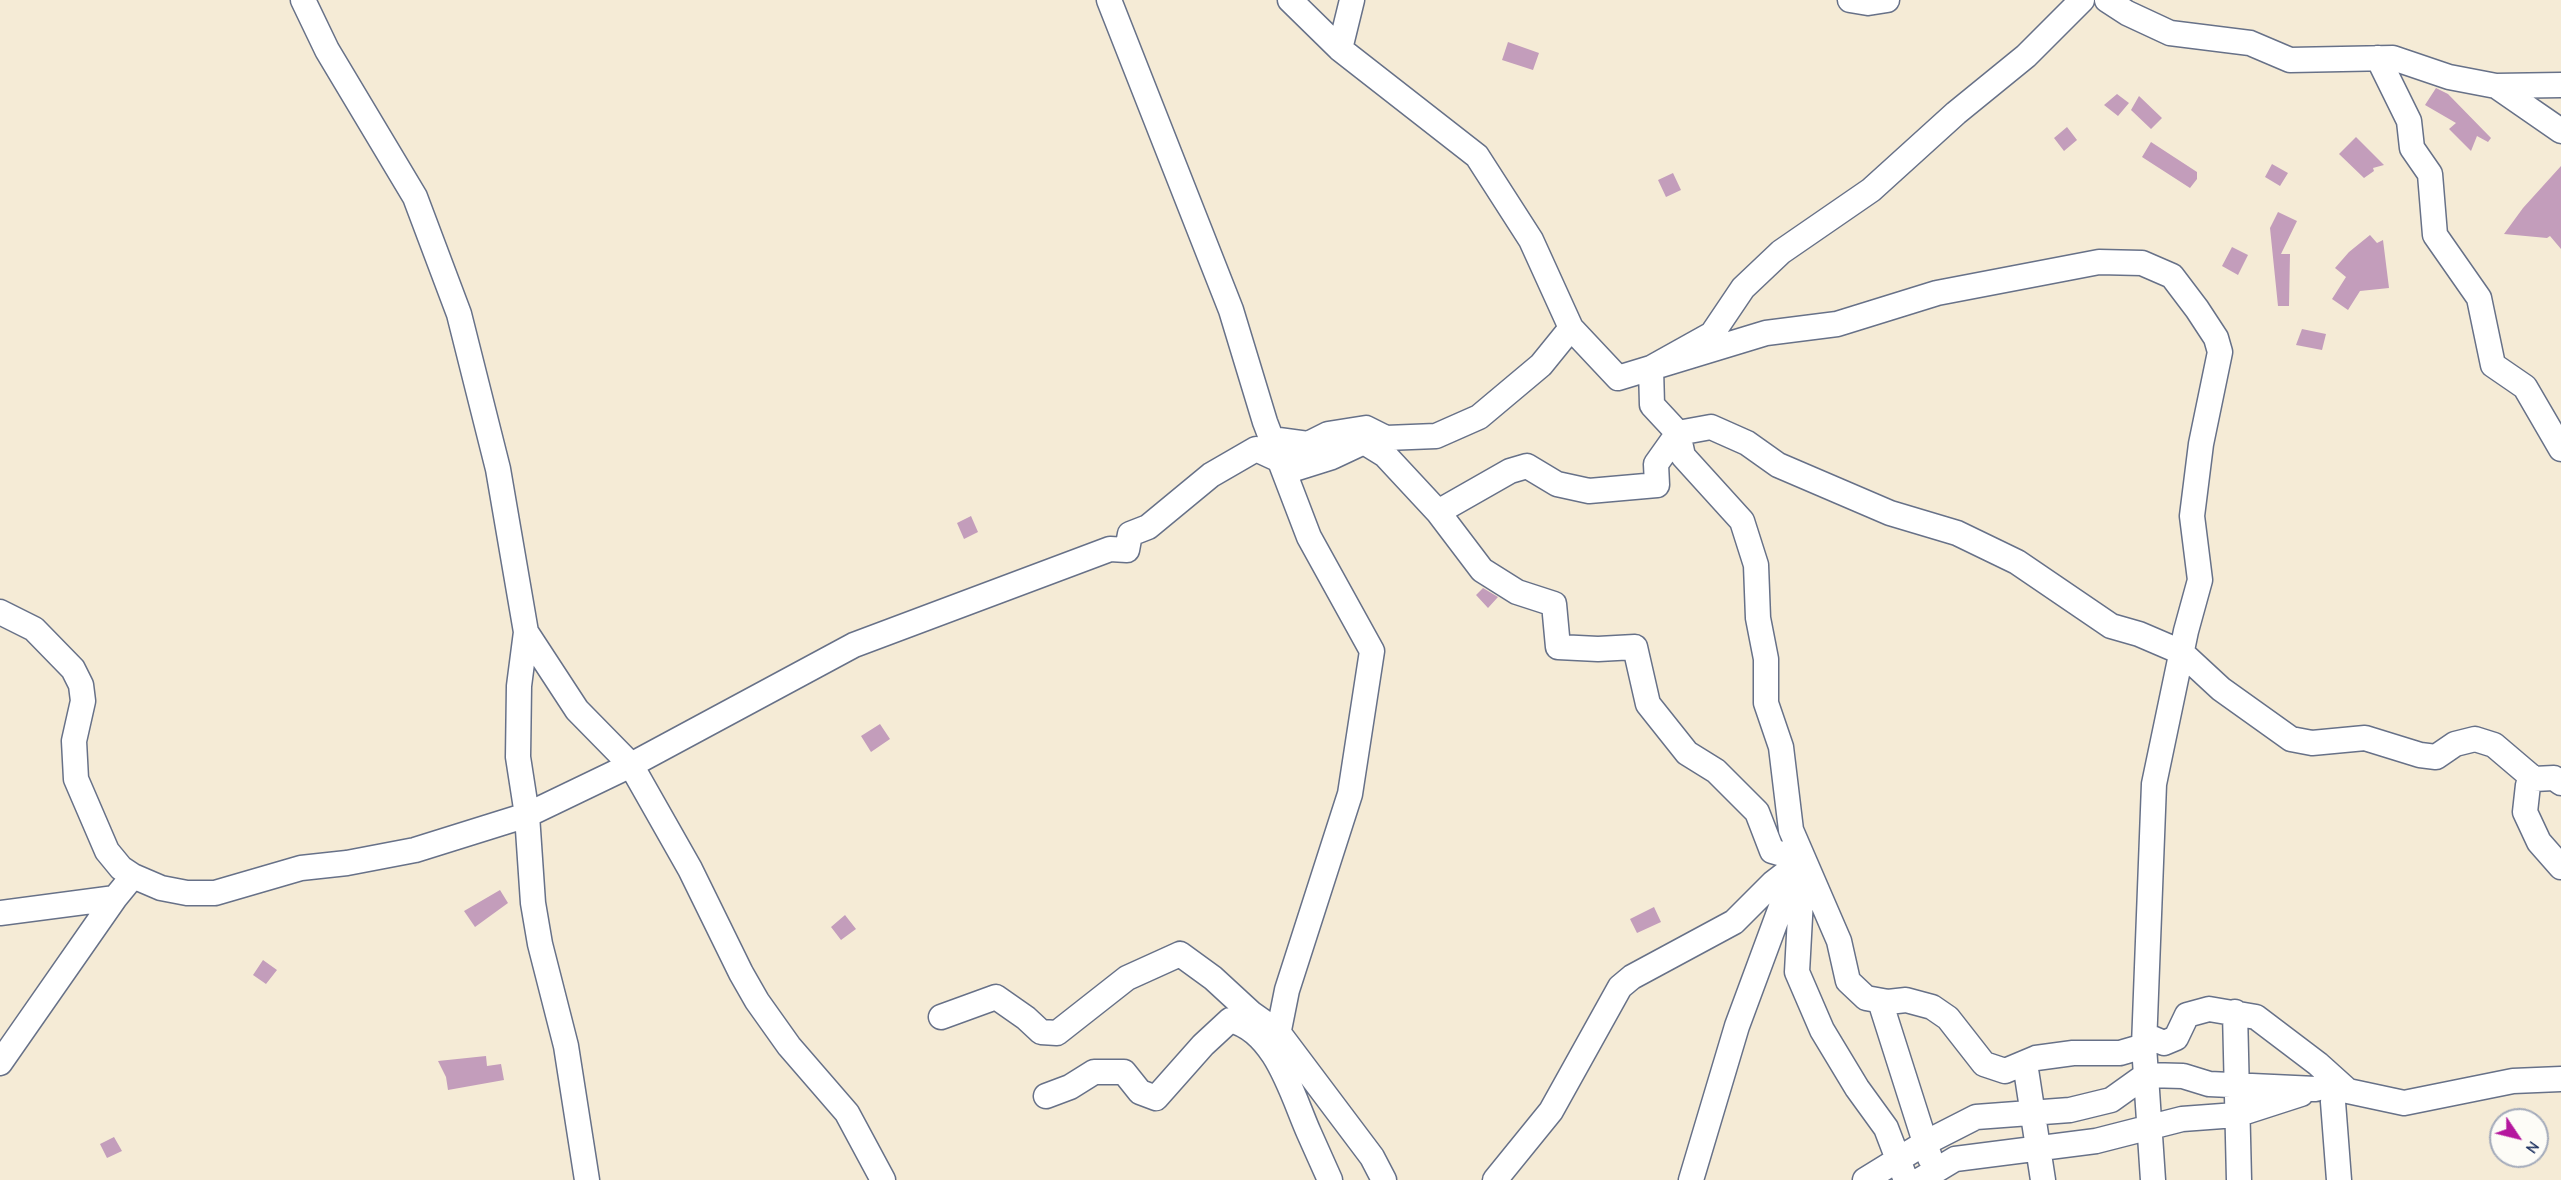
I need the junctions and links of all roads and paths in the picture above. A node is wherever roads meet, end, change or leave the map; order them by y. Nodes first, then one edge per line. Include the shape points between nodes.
1 (303, 0) edge
2 (1109, 0) edge
3 (1290, 0) edge
4 (1352, 0) edge
5 (1850, 0) edge
6 (1887, 0) edge
7 (2082, 0) edge
8 (2107, 0) edge
9 (1340, 49) junction
10 (2378, 58) junction
11 (2561, 85) edge
12 (2496, 86) junction
13 (2561, 131) edge
14 (1571, 328) junction
15 (1651, 368) junction
16 (1678, 433) junction
17 (1274, 448) junction
18 (2561, 448) edge
19 (1438, 512) junction
20 (0, 612) edge
21 (526, 632) junction
22 (2181, 652) junction
23 (631, 765) junction
24 (2534, 779) junction
25 (2561, 783) edge
26 (527, 815) junction
27 (1800, 862) junction
28 (2561, 867) edge
29 (133, 876) junction
30 (115, 898) junction
31 (0, 913) edge
32 (1880, 1001) junction
33 (2235, 1012) junction
34 (941, 1017) dead end
35 (1276, 1044) junction
36 (2144, 1046) junction
37 (0, 1063) edge
38 (2025, 1063) junction
39 (2146, 1075) junction
40 (2561, 1079) edge
41 (2236, 1085) junction
42 (2327, 1086) junction
43 (1046, 1096) dead end
44 (2032, 1112) junction
45 (2236, 1115) junction
46 (2149, 1128) junction
47 (1925, 1143) junction
48 (2038, 1149) junction
49 (1902, 1170) edge
50 (1930, 1177) edge
51 (1326, 1178) edge
52 (587, 1180) edge
53 (883, 1180) edge
54 (1384, 1180) edge
55 (1495, 1180) edge
56 (1691, 1180) edge
57 (1865, 1180) edge
58 (2043, 1180) edge
59 (2153, 1180) edge
60 (2239, 1180) edge
61 (2339, 1180) edge

1 - 21 street via 327,50 416,197 459,314 498,469
2 - 17 street via 1231,310
3 - 9 street
4 - 9 street
5 - 6 street
7 - 15 street via 2026,56 1871,190 1781,252 1743,288 1712,334
8 - 10 street via 2170,33 2250,43 2290,60
9 - 14 street via 1477,156 1531,240
10 - 12 street via 2393,58 2449,77
10 - 18 street via 2409,121 2412,148 2430,174 2434,235 2479,298 2493,365 2525,387
11 - 12 street
12 - 13 street
14 - 15 street via 1618,378
14 - 17 street via 1541,365 1479,417 1436,436 1386,438 1366,428 1328,434 1308,444
15 - 16 street via 1652,405
15 - 22 street via 1766,333 1837,324 1937,293 2016,276 2099,262 2142,263 2172,276 2216,338 2220,352 2201,444 2192,516 2200,580
16 - 19 street via 1656,464 1657,485 1589,491 1557,484 1527,466 1510,471
16 - 22 street via 1711,427 1748,443 1778,465 1890,513 1957,533 2017,562 2111,626
16 - 27 street via 1683,456 1743,521 1754,556 1758,618 1766,659 1766,703 1781,747 1791,830
17 - 19 street via 1297,468 1364,442 1385,455
17 - 23 street via 1256,449 1211,475 1148,527 1130,534 1127,550 1110,549 854,645
17 - 35 street via 1309,537 1372,651 1350,794 1287,990
19 - 27 street via 1482,570 1517,592 1554,604 1558,647 1635,647 1648,704 1687,753 1716,771 1757,812 1772,851
20 - 29 street via 34,629 73,669 83,701 74,741 76,779 107,851
21 - 23 street via 577,710
21 - 26 street via 519,686 519,757
22 - 24 street via 2221,689 2291,739 2312,743 2365,738 2436,757 2455,744 2475,739 2494,745
22 - 36 street via 2154,784
23 - 26 street
23 - 53 street via 690,869 757,1001 789,1046 847,1113
24 - 25 street via 2554,778
24 - 28 street via 2528,785 2524,812 2539,842
26 - 29 street via 415,850 301,868 216,893 161,888
26 - 52 street via 535,913 566,1046
27 - 32 street via 1839,942 1848,981 1866,998
27 - 49 street via 1797,972 1821,1030 1886,1128
27 - 55 street via 1734,922 1620,987 1551,1111
27 - 56 street via 1737,1026
29 - 30 street
30 - 31 street
30 - 37 street
32 - 38 street via 1905,1000 1932,1007 1948,1018 1984,1064 2005,1071
32 - 47 street
33 - 36 street via 2209,1009 2187,1015 2176,1038 2164,1043 2152,1038
33 - 41 street
33 - 42 street via 2256,1017
34 - 35 street via 996,997 1041,1032 1058,1033 1127,978 1180,954 1251,1013
35 - 43 street via 1230,1020 1156,1098 1140,1092 1124,1072 1094,1072
35 - 51 street
35 - 54 street via 1372,1157
36 - 38 street via 2120,1053 2073,1053
36 - 39 street
38 - 44 street
39 - 41 street via 2183,1076 2209,1084
39 - 44 street via 2111,1100 2070,1110
39 - 46 street
40 - 42 street via 2513,1081 2404,1103
41 - 42 street
41 - 45 street
42 - 45 street
42 - 61 street via 2333,1102
44 - 47 street via 1976,1117
44 - 48 street
45 - 46 street via 2182,1119
45 - 60 street
46 - 48 street
46 - 59 street
47 - 49 street
47 - 50 street
48 - 50 street via 1954,1159
48 - 58 street
49 - 57 street

